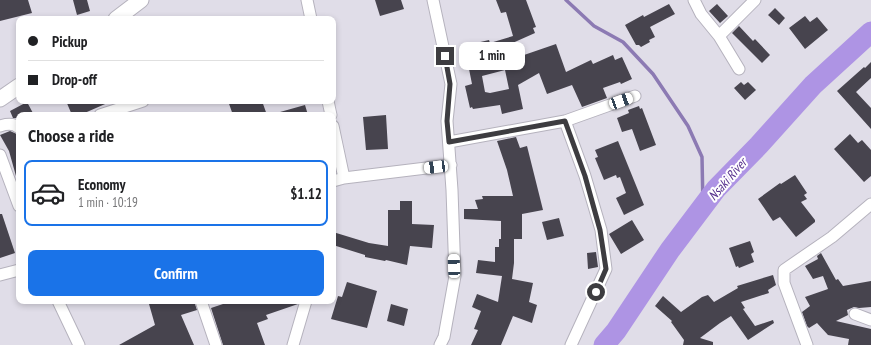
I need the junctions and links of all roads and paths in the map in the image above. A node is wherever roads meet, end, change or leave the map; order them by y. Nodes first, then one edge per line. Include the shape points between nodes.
1 (141, 0) edge
2 (307, 0) edge
3 (433, 0) edge
4 (694, 0) edge
5 (755, 0) edge
6 (120, 16) edge
7 (310, 16) edge
8 (719, 36) junction
9 (739, 69) dead end
10 (16, 88) edge
11 (635, 96) dead end
12 (0, 99) edge
13 (134, 104) edge
14 (109, 112) edge
15 (565, 121) junction
16 (0, 126) edge
17 (16, 126) edge
18 (336, 140) edge
19 (449, 142) junction
20 (0, 155) edge
21 (451, 165) junction
22 (344, 178) junction
23 (336, 180) edge
24 (16, 198) edge
25 (871, 204) edge
26 (16, 271) edge
27 (0, 275) edge
28 (59, 304) edge
29 (202, 304) edge
30 (305, 304) edge
31 (855, 314) dead end
32 (871, 320) edge
33 (79, 345) edge
34 (216, 345) edge
35 (293, 345) edge
36 (440, 345) edge
37 (571, 345) edge
38 (806, 345) edge

1 - 6 street
2 - 7 street
3 - 19 street via 450,84 447,121
4 - 8 street via 701,14
5 - 8 street
8 - 9 street
10 - 12 street
11 - 15 street
13 - 14 street
15 - 19 street
15 - 37 street via 585,176 600,230 606,269
16 - 17 street
18 - 22 street
19 - 21 street
20 - 24 street
21 - 22 street
21 - 36 street via 455,276 444,337
22 - 23 street
25 - 38 street via 832,237 784,270 784,283
26 - 27 street
28 - 33 street
29 - 34 street
30 - 35 street
31 - 32 street

